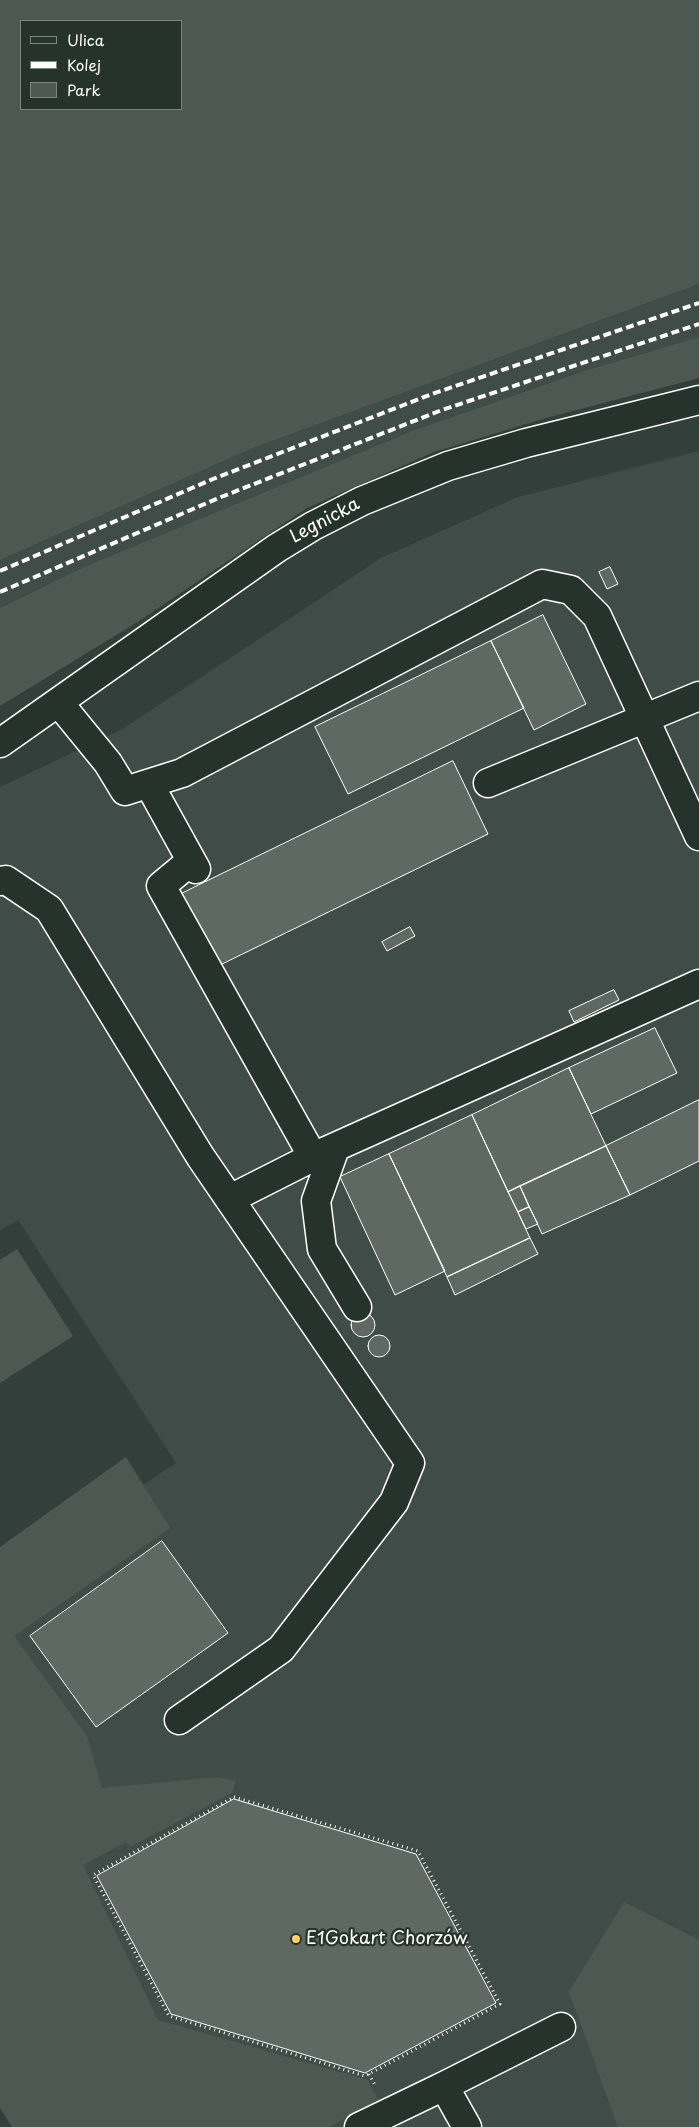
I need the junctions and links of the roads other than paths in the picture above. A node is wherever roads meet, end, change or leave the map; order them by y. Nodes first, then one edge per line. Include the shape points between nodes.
1 (699, 400) edge
2 (699, 696) edge
3 (59, 703) junction
4 (644, 718) junction
5 (0, 743) edge
6 (149, 784) junction
7 (488, 784) dead end
8 (699, 836) edge
9 (0, 881) edge
10 (699, 984) edge
11 (316, 1156) junction
12 (230, 1199) junction
13 (357, 1307) dead end
14 (179, 1720) dead end
15 (561, 2027) dead end
16 (444, 2086) junction
17 (359, 2127) edge
18 (467, 2127) edge

1 - 3 street, Legnicka via 500,450 448,466 362,501 277,548
2 - 4 street
3 - 5 street, Legnicka
3 - 6 street via 108,763 125,791
4 - 6 street via 597,616 570,590 542,584 182,773
4 - 7 street
4 - 8 street
6 - 11 street via 194,865 161,886
9 - 12 street via 6,880 49,909 200,1156
10 - 11 street
11 - 12 street
11 - 13 street via 316,1201 322,1249
12 - 14 street via 410,1464 394,1502 281,1649
15 - 16 street
16 - 17 street
16 - 18 street

